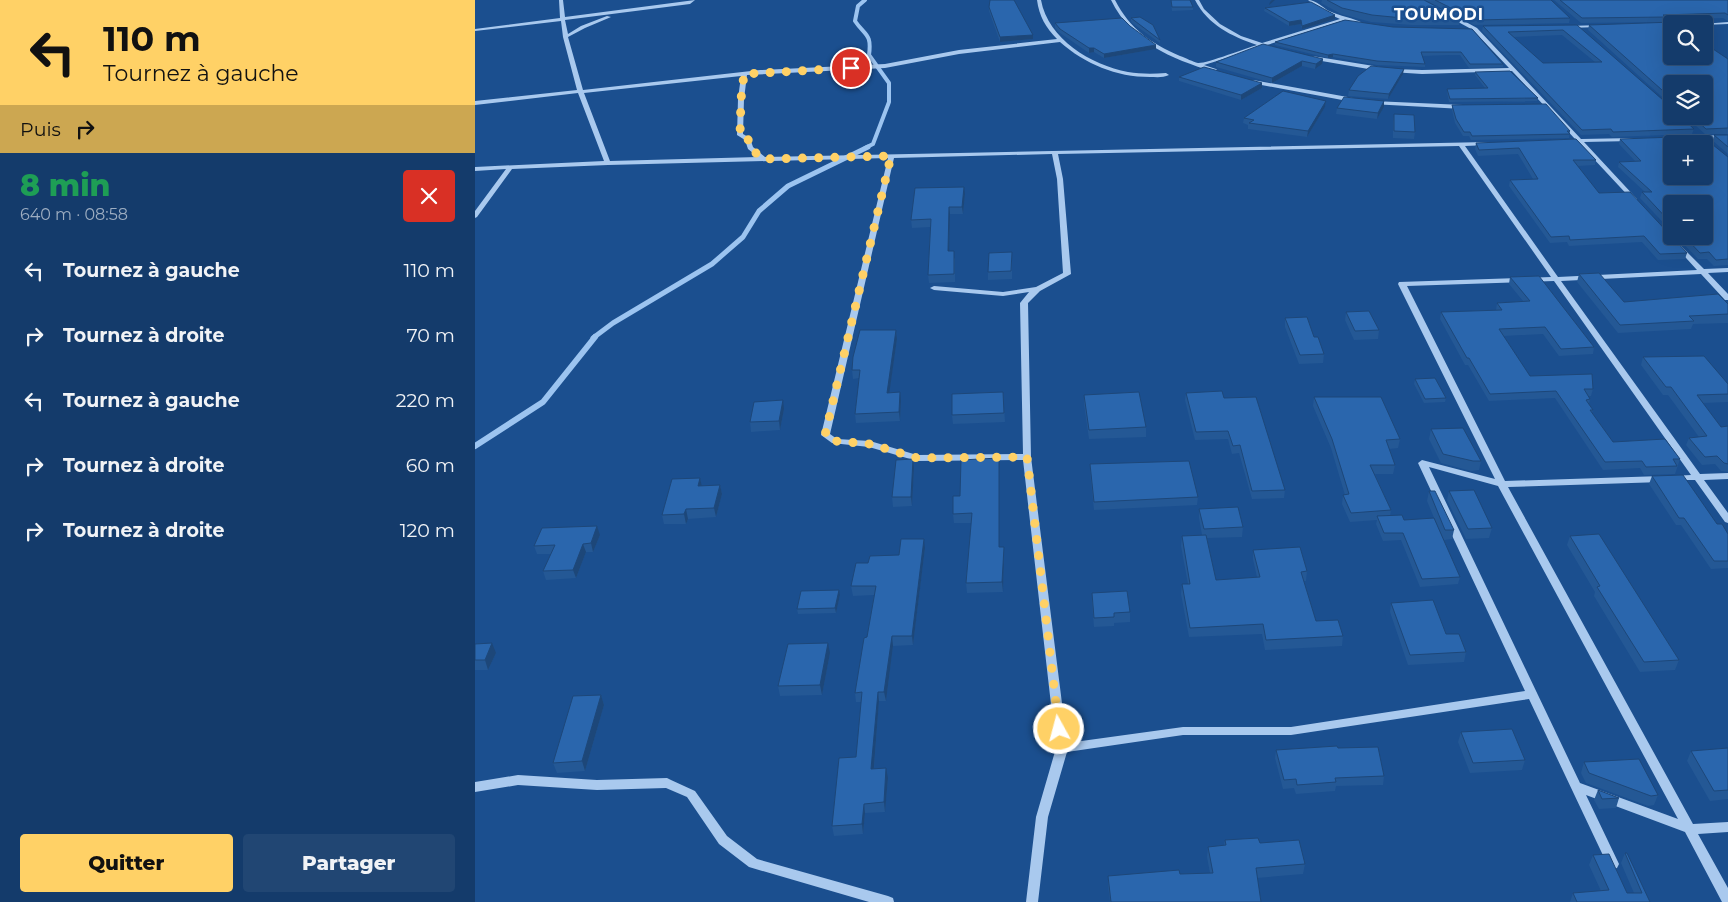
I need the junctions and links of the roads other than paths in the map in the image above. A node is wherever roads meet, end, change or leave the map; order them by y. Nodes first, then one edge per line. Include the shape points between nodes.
1 (561, 0) edge
2 (693, 0) edge
3 (1039, 0) edge
4 (1113, 0) edge
5 (1197, 0) edge
6 (1310, 0) edge
7 (623, 12) junction
8 (1445, 13) edge
9 (1345, 19) junction
10 (562, 20) junction
11 (1571, 20) edge
12 (1367, 24) edge
13 (1713, 24) edge
14 (1728, 24) edge
15 (1606, 26) edge
16 (1559, 27) edge
17 (1578, 27) junction
18 (1457, 29) edge
19 (1475, 29) junction
20 (1484, 29) edge
21 (475, 30) edge
22 (1585, 33) edge
23 (565, 37) junction
24 (1062, 40) junction
25 (1261, 45) junction
26 (1280, 50) edge
27 (1309, 57) edge
28 (1199, 65) junction
29 (1511, 70) junction
30 (744, 74) junction
31 (1223, 74) edge
32 (1166, 75) dead end
33 (1247, 81) edge
34 (580, 92) junction
35 (475, 103) edge
36 (1538, 105) edge
37 (1547, 105) junction
38 (1475, 107) edge
39 (1696, 132) edge
40 (1700, 135) edge
41 (1713, 137) edge
42 (1728, 137) edge
43 (1636, 139) edge
44 (1579, 140) junction
45 (1559, 141) edge
46 (1490, 144) edge
47 (1461, 146) junction
48 (1055, 152) junction
49 (891, 156) junction
50 (763, 159) junction
51 (608, 163) junction
52 (511, 168) junction
53 (475, 169) edge
54 (1640, 206) edge
55 (475, 216) edge
56 (1678, 245) edge
57 (1728, 270) edge
58 (1702, 271) junction
59 (1558, 279) junction
60 (934, 288) dead end
61 (1037, 289) junction
62 (1728, 298) edge
63 (1027, 457) junction
64 (1728, 476) edge
65 (1697, 478) junction
66 (1501, 484) junction
67 (1728, 520) edge
68 (1533, 694) junction
69 (1062, 748) junction
70 (475, 787) edge
71 (1578, 787) junction
72 (1728, 827) edge
73 (1689, 830) junction
74 (1619, 876) edge
75 (1728, 900) edge
76 (888, 902) edge
77 (1032, 902) edge

1 - 10 street
2 - 7 street
3 - 24 street via 1041,14
4 - 28 street via 1125,21 1150,43
5 - 25 street via 1205,14 1220,25
6 - 9 street via 1318,8
7 - 10 street
7 - 23 street
8 - 19 street
9 - 12 street
9 - 25 street
10 - 21 street
10 - 23 street
11 - 17 street
13 - 14 street
15 - 17 street
16 - 17 street
17 - 22 street
18 - 19 street
19 - 20 street
19 - 29 street
23 - 34 street
24 - 30 street via 959,52 885,66
24 - 32 street via 1085,57 1110,69 1136,75
25 - 26 street
25 - 28 street
27 - 29 street via 1389,70
28 - 31 street
29 - 37 street
30 - 34 street
30 - 50 street via 740,135 748,139 750,148
33 - 38 street via 1374,103
34 - 35 street
34 - 51 street
36 - 37 street
37 - 44 street
39 - 40 street
41 - 42 street
43 - 44 street
44 - 45 street
44 - 54 street
46 - 47 street
47 - 48 street
47 - 59 street
48 - 49 street
48 - 61 street via 1067,274
49 - 50 street
49 - 63 street via 825,435 835,441 870,444 917,458
50 - 51 street
51 - 52 street
52 - 53 street
52 - 55 street
56 - 58 street
57 - 58 street
58 - 59 street
58 - 62 street
59 - 65 street
59 - 66 street via 1402,284
60 - 61 street via 1003,294
61 - 63 street via 1024,304
63 - 69 street
64 - 65 street
65 - 66 street
65 - 67 street
66 - 68 street via 1422,463
66 - 73 street
68 - 69 street via 1291,730 1183,731
68 - 71 street
69 - 77 street via 1042,817
70 - 76 street via 518,780 597,785 667,783 691,794 723,840 753,863
71 - 73 street
71 - 74 street
72 - 73 street
73 - 75 street

